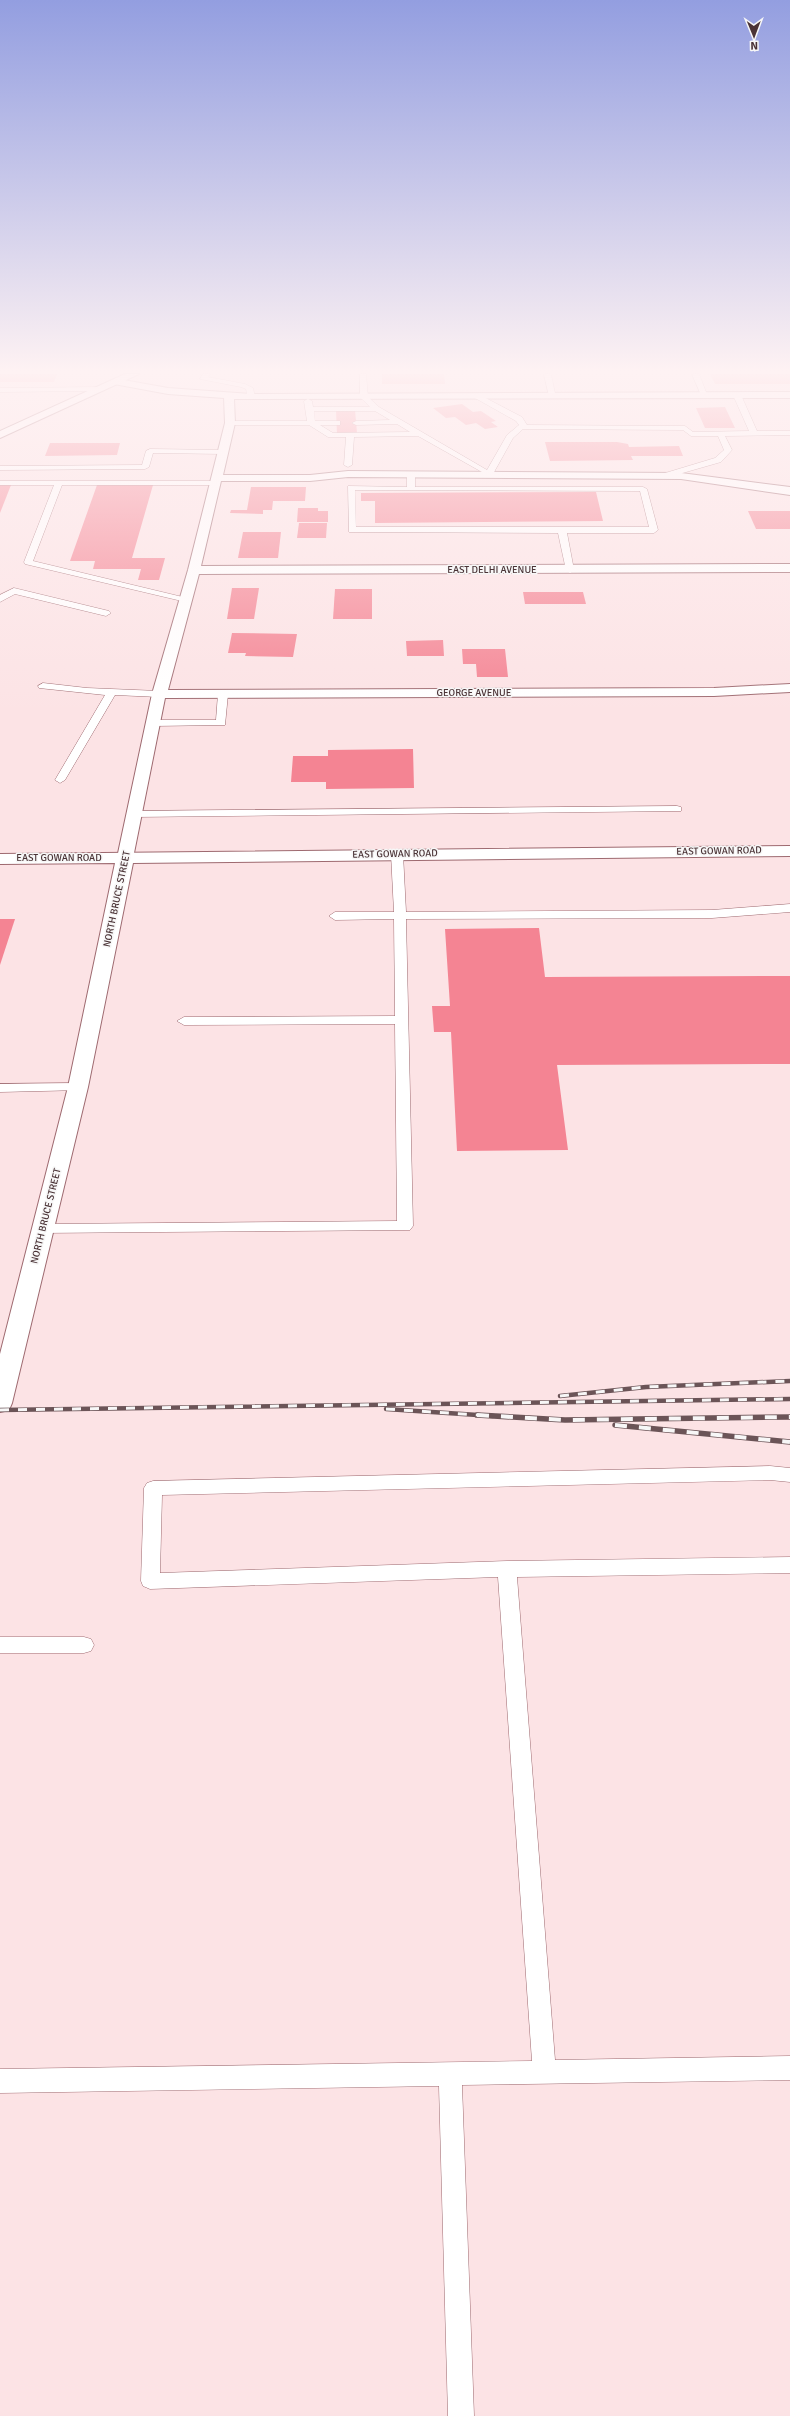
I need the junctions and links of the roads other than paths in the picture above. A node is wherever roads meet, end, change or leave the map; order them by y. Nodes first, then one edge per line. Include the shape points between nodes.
1 (57, 487) edge
2 (215, 487) edge
3 (755, 487) edge
4 (410, 488) joint
5 (790, 491) edge
6 (562, 530) junction
7 (790, 568) edge
8 (194, 570) junction
9 (570, 570) junction
10 (0, 599) edge
11 (186, 599) junction
12 (106, 613) dead end
13 (44, 686) dead end
14 (790, 688) edge
15 (112, 692) junction
16 (159, 694) junction
17 (223, 694) junction
18 (152, 723) junction
19 (60, 780) dead end
20 (677, 808) dead end
21 (133, 814) junction
22 (790, 851) edge
23 (397, 854) junction
24 (125, 858) junction
25 (0, 859) edge
26 (790, 908) edge
27 (400, 915) junction
28 (335, 916) dead end
29 (402, 1020) junction
30 (184, 1021) dead end
31 (78, 1087) junction
32 (0, 1088) edge
33 (43, 1229) junction
34 (0, 1403) edge
35 (790, 1475) edge
36 (790, 1565) edge
37 (507, 1569) junction
38 (0, 1645) edge
39 (84, 1645) dead end
40 (790, 2068) edge
41 (544, 2072) junction
42 (450, 2074) junction
43 (0, 2082) edge
44 (461, 2416) edge

1 - 11 lane via 28,562
2 - 8 street, NORTH BRUCE STREET
3 - 5 street
4 - 6 lane via 351,488 352,530
4 - 6 lane via 643,489 654,530
6 - 9 lane
7 - 9 street, EAST DELHI AVENUE
8 - 9 street, EAST DELHI AVENUE
8 - 11 street, NORTH BRUCE STREET
10 - 12 lane via 14,591
11 - 16 street, NORTH BRUCE STREET
13 - 15 lane
14 - 17 street, GEORGE AVENUE via 706,692
15 - 16 lane
15 - 19 lane
16 - 17 street, GEORGE AVENUE
16 - 18 street, NORTH BRUCE STREET
17 - 18 lane via 220,723
18 - 21 street, NORTH BRUCE STREET
20 - 21 lane
21 - 24 street, NORTH BRUCE STREET
22 - 23 street, EAST GOWAN ROAD
23 - 24 street, EAST GOWAN ROAD
23 - 27 lane
24 - 25 street, EAST GOWAN ROAD
24 - 31 street, NORTH BRUCE STREET
26 - 27 lane via 712,914
27 - 28 lane
27 - 29 lane
29 - 30 lane
29 - 33 lane via 405,1226
31 - 32 lane
31 - 33 street, NORTH BRUCE STREET
33 - 34 street, NORTH BRUCE STREET
35 - 37 lane via 770,1473 153,1488 150,1581
36 - 37 lane
37 - 41 lane
38 - 39 lane
40 - 41 lane
41 - 42 lane
42 - 43 lane
42 - 44 lane

